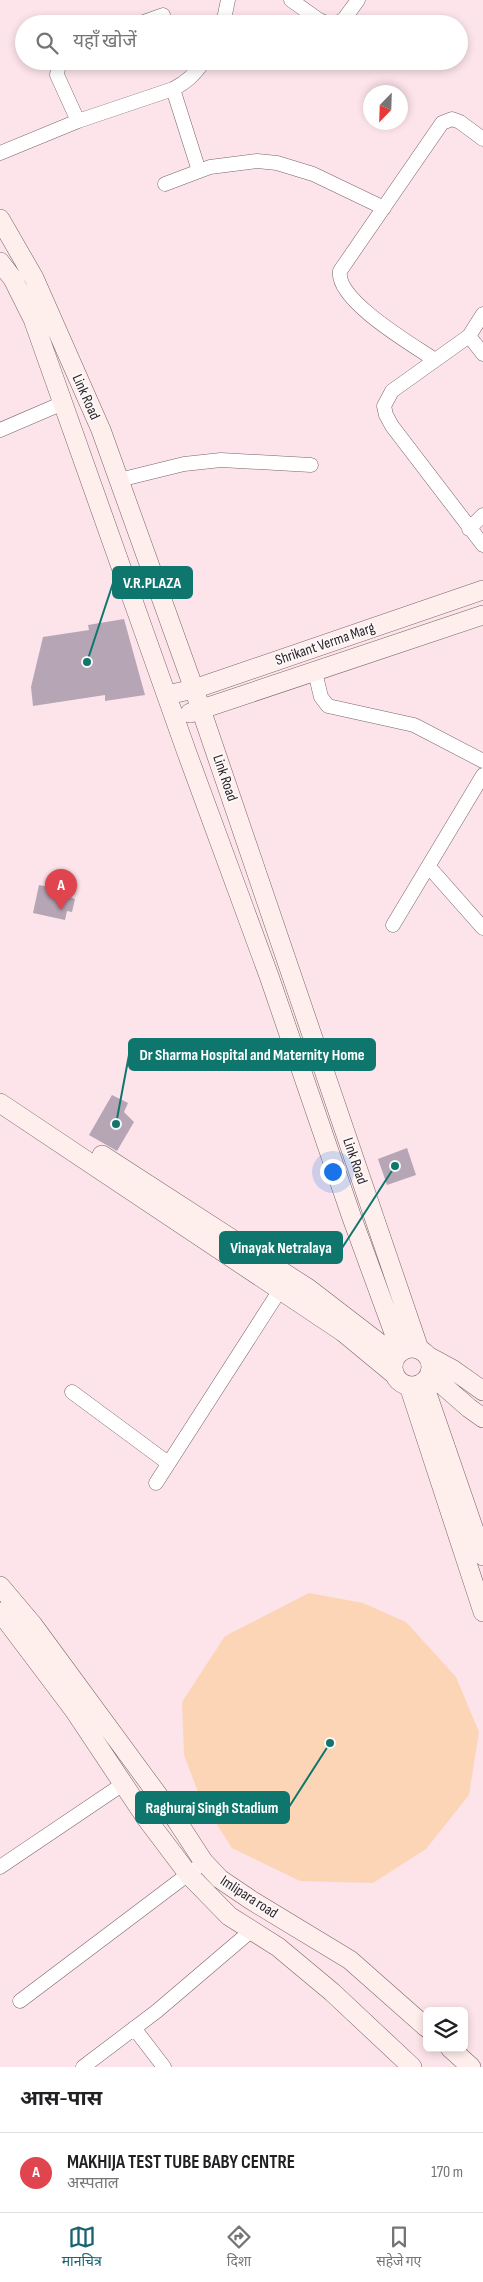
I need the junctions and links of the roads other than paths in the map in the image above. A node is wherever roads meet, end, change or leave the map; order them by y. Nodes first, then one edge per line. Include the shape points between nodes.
1 (228, 0) edge
2 (291, 0) edge
3 (358, 0) edge
4 (225, 15) edge
5 (312, 15) edge
6 (347, 15) edge
7 (58, 70) edge
8 (198, 70) edge
9 (174, 89) junction
10 (78, 121) junction
11 (483, 139) edge
12 (0, 153) edge
13 (199, 171) junction
14 (165, 184) dead end
15 (384, 208) junction
16 (0, 219) edge
17 (0, 262) edge
18 (483, 314) edge
19 (470, 336) junction
20 (483, 354) edge
21 (435, 360) junction
22 (63, 403) junction
23 (0, 430) edge
24 (311, 465) dead end
25 (119, 480) junction
26 (483, 515) edge
27 (469, 529) junction
28 (483, 545) edge
29 (483, 590) edge
30 (483, 615) edge
31 (315, 672) junction
32 (194, 689) junction
33 (166, 696) junction
34 (201, 709) junction
35 (175, 719) junction
36 (483, 761) edge
37 (482, 781) edge
38 (429, 867) junction
39 (393, 926) dead end
40 (483, 928) edge
41 (0, 1089) edge
42 (0, 1102) edge
43 (280, 1290) junction
44 (413, 1366) junction
45 (483, 1391) edge
46 (72, 1392) dead end
47 (483, 1418) edge
48 (168, 1463) junction
49 (156, 1483) dead end
50 (483, 1556) edge
51 (0, 1586) edge
52 (0, 1612) edge
53 (483, 1612) edge
54 (123, 1784) junction
55 (202, 1861) junction
56 (0, 1867) edge
57 (189, 1875) junction
58 (252, 1930) junction
59 (20, 2001) dead end
60 (423, 2024) edge
61 (134, 2028) junction
62 (455, 2052) edge
63 (83, 2067) edge
64 (164, 2067) edge
65 (412, 2067) edge
66 (472, 2067) edge

1 - 4 street
2 - 5 street
3 - 6 street
7 - 10 street
8 - 9 street
9 - 10 street
9 - 13 street
10 - 12 street
11 - 15 street via 460,122 447,119
13 - 14 street
13 - 15 street via 257,161 277,163 313,174
15 - 21 street via 340,271 341,282 374,319
16 - 25 street, Link Road via 34,278 101,430
17 - 22 street, Link Road via 13,279 33,319
18 - 19 street
19 - 20 street
19 - 21 street
21 - 27 street via 392,391 384,406 392,426
22 - 23 street
22 - 33 street, Link Road
24 - 25 street via 221,460 184,464
25 - 32 street, Link Road
26 - 27 street
27 - 28 street
29 - 32 street, Shrikant Verma Marg
30 - 31 street, Shrikant Verma Marg
31 - 34 street, Shrikant Verma Marg
31 - 36 street via 321,697 328,706 414,725
32 - 33 street, Shrikant Verma Marg
32 - 34 street, Link Road
33 - 35 street, Link Road
34 - 35 street, Shrikant Verma Marg
34 - 44 street, Link Road
35 - 44 street, Link Road via 269,976 352,1218
37 - 38 street
38 - 39 street
38 - 40 street
41 - 44 street via 309,1289
42 - 43 street
43 - 44 street via 343,1332
43 - 48 street
44 - 45 street via 452,1369
44 - 47 street
44 - 50 street, Link Road
44 - 53 street, Link Road
46 - 48 street
48 - 49 street
51 - 55 street, Imlipara road via 33,1625 177,1821
52 - 54 street, Imlipara road via 74,1710
54 - 56 street
54 - 57 street, Imlipara road
55 - 57 street
55 - 60 street, Imlipara road via 220,1879 251,1900 350,1960
57 - 58 street, Imlipara road via 229,1916
57 - 59 street
58 - 61 street
58 - 65 street, Imlipara road via 332,1992
61 - 63 street
61 - 64 street
62 - 66 street

